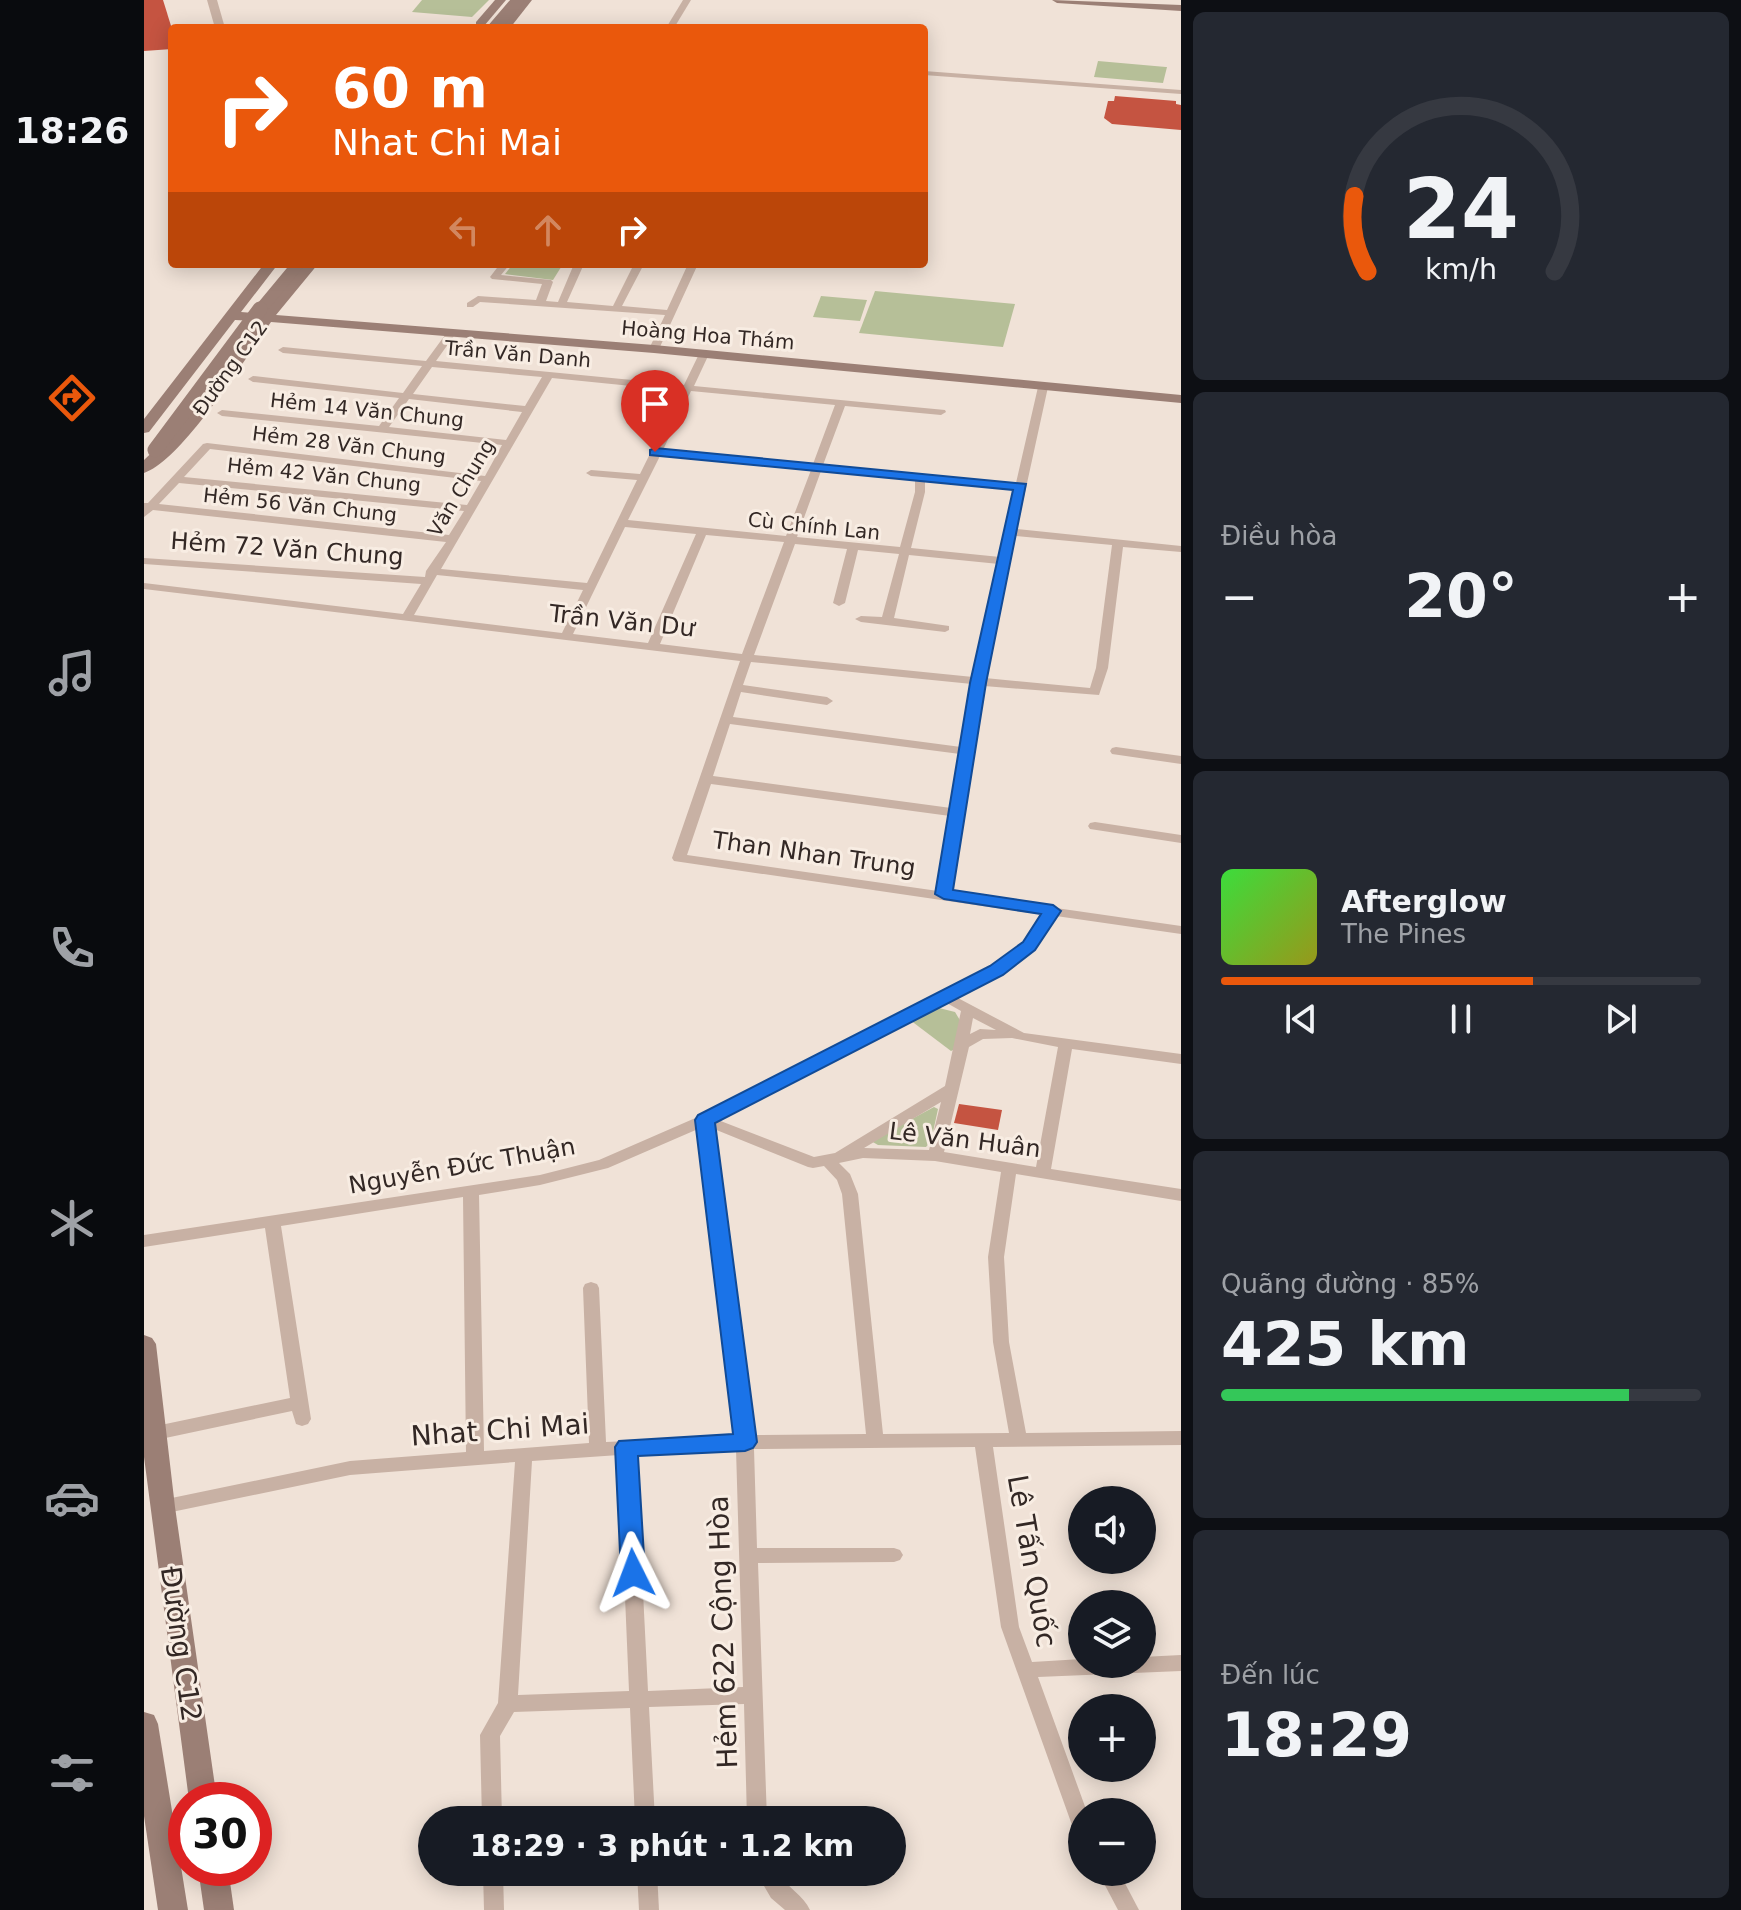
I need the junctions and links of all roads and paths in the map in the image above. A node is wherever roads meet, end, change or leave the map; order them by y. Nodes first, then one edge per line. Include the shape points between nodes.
1 (501, 0) edge
2 (508, 0) edge
3 (518, 0) edge
4 (527, 0) edge
5 (687, 0) edge
6 (1057, 0) edge
7 (205, 1) edge
8 (1126, 2) edge
9 (1181, 6) edge
10 (208, 24) edge
11 (216, 24) edge
12 (482, 24) edge
13 (482, 24) edge
14 (503, 24) edge
15 (504, 24) edge
16 (672, 24) edge
17 (928, 73) edge
18 (1181, 92) edge
19 (268, 268) edge
20 (284, 268) edge
21 (295, 268) edge
22 (308, 268) edge
23 (502, 268) edge
24 (577, 268) edge
25 (637, 268) edge
26 (691, 268) edge
27 (540, 303) junction
28 (470, 305) dead end
29 (561, 305) junction
30 (616, 309) junction
31 (671, 313) junction
32 (230, 315) junction
33 (267, 317) junction
34 (451, 333) junction
35 (654, 349) junction
36 (283, 350) dead end
37 (704, 354) junction
38 (429, 364) junction
39 (548, 376) junction
40 (253, 379) dead end
41 (687, 387) junction
42 (1043, 387) junction
43 (406, 397) junction
44 (1181, 399) edge
45 (841, 403) junction
46 (530, 410) junction
47 (941, 412) dead end
48 (222, 413) dead end
49 (144, 429) edge
50 (382, 430) junction
51 (509, 443) junction
52 (150, 448) edge
53 (655, 452) junction
54 (144, 466) edge
55 (815, 468) junction
56 (591, 473) dead end
57 (643, 477) junction
58 (920, 478) junction
59 (175, 479) junction
60 (487, 479) junction
61 (1021, 487) junction
62 (469, 508) junction
63 (146, 509) edge
64 (621, 523) junction
65 (702, 532) junction
66 (1010, 532) junction
67 (451, 539) junction
68 (788, 541) junction
69 (1118, 543) junction
70 (853, 548) junction
71 (1181, 549) edge
72 (902, 553) junction
73 (144, 561) edge
74 (1004, 561) junction
75 (430, 576) junction
76 (144, 586) edge
77 (590, 587) junction
78 (839, 603) dead end
79 (406, 619) junction
80 (861, 619) dead end
81 (887, 621) junction
82 (945, 628) dead end
83 (566, 637) junction
84 (653, 646) junction
85 (747, 657) junction
86 (978, 683) junction
87 (737, 688) junction
88 (827, 701) dead end
89 (725, 720) junction
90 (967, 751) junction
91 (1116, 751) dead end
92 (1181, 760) edge
93 (704, 779) junction
94 (957, 813) junction
95 (1095, 826) dead end
96 (1181, 839) edge
97 (944, 894) junction
98 (1053, 911) junction
99 (1181, 930) edge
100 (946, 997) junction
101 (968, 1010) junction
102 (1021, 1037) junction
103 (1066, 1044) junction
104 (958, 1053) junction
105 (1181, 1059) edge
106 (949, 1090) junction
107 (705, 1120) junction
108 (935, 1156) junction
109 (834, 1160) junction
110 (1009, 1168) junction
111 (1043, 1173) junction
112 (471, 1191) junction
113 (1181, 1195) edge
114 (272, 1221) junction
115 (144, 1241) edge
116 (591, 1288) dead end
117 (144, 1344) edge
118 (156, 1433) junction
119 (1181, 1438) edge
120 (1019, 1440) junction
121 (875, 1441) junction
122 (983, 1441) junction
123 (745, 1442) junction
124 (627, 1447) junction
125 (598, 1449) junction
126 (524, 1454) junction
127 (475, 1458) junction
128 (162, 1507) junction
129 (894, 1555) dead end
130 (749, 1556) junction
131 (1181, 1663) edge
132 (1024, 1670) junction
133 (753, 1695) junction
134 (639, 1699) junction
135 (508, 1704) junction
136 (144, 1724) edge
137 (200, 1782) edge
138 (1072, 1798) edge
139 (492, 1806) edge
140 (644, 1806) edge
141 (757, 1806) edge
142 (216, 1886) edge
143 (493, 1886) edge
144 (648, 1886) edge
145 (775, 1886) edge
146 (1116, 1886) edge
147 (173, 1910) edge
148 (219, 1910) edge
149 (494, 1910) edge
150 (649, 1910) edge
151 (800, 1910) edge
152 (1129, 1910) edge

1 - 12 main road
2 - 13 main road
3 - 14 main road, bridge
4 - 15 main road
5 - 16 street
6 - 8 main road
7 - 10 street
7 - 11 street
8 - 9 main road
17 - 18 street
19 - 32 main road, Đường C12
20 - 52 main road
21 - 52 main road, bridge
22 - 33 main road, Đường C12
23 - 27 street via 495,277 548,282
24 - 29 street
25 - 30 street
26 - 31 street
27 - 28 street via 482,299
27 - 29 street
29 - 30 street
30 - 31 street
31 - 35 street
32 - 33 main road, Hoàng Hoa Thám
32 - 49 main road, Đường C12
33 - 34 main road, Hoàng Hoa Thám
33 - 54 main road, Đường C12 via 191,421
34 - 35 main road, Hoàng Hoa Thám
34 - 38 street
35 - 37 main road, Hoàng Hoa Thám
36 - 38 street, Trần Văn Danh
37 - 41 street
37 - 42 main road, Hoàng Hoa Thám
38 - 39 street, Trần Văn Danh
38 - 43 street
39 - 41 street, Trần Văn Danh
39 - 46 street, Văn Chung
40 - 43 street
41 - 45 street, Trần Văn Danh
41 - 53 street
42 - 44 main road, Hoàng Hoa Thám
42 - 61 street
43 - 46 street
43 - 50 street
45 - 47 street, Trần Văn Danh
45 - 55 street
46 - 51 street, Văn Chung
48 - 50 street, Hẻm 14 Văn Chung
50 - 51 street, Hẻm 14 Văn Chung
51 - 60 street, Văn Chung
52 - 54 main road
53 - 55 street
53 - 57 street
55 - 58 street
55 - 68 street
56 - 57 street
57 - 64 street
58 - 61 street
58 - 72 street
59 - 60 street, Hẻm 28 Văn Chung via 207,446
59 - 62 street, Hẻm 42 Văn Chung
59 - 63 street
60 - 62 street, Văn Chung
61 - 66 street
62 - 67 street, Văn Chung
63 - 67 street, Hẻm 56 Văn Chung
64 - 65 street, Cù Chính Lan
64 - 77 street
65 - 68 street, Cù Chính Lan
65 - 84 street
66 - 69 street
66 - 74 street
67 - 75 street, Văn Chung
68 - 70 street, Cù Chính Lan
68 - 85 street
69 - 71 street
69 - 86 street, Trần Văn Dư via 1095,692
70 - 72 street, Cù Chính Lan
70 - 78 street
72 - 74 street, Cù Chính Lan
72 - 81 street
73 - 75 street, Hẻm 72 Văn Chung
74 - 86 street
75 - 77 street, Hẻm 72 Văn Chung
75 - 79 street, Văn Chung
76 - 79 street, Trần Văn Dư
77 - 83 street
79 - 83 street, Trần Văn Dư
80 - 81 street
81 - 82 street
83 - 84 street, Trần Văn Dư
84 - 85 street, Trần Văn Dư
85 - 86 street, Trần Văn Dư
85 - 87 street
86 - 90 street
87 - 88 street
87 - 89 street
89 - 90 street
89 - 93 street
90 - 94 street
91 - 92 street
93 - 94 street
93 - 97 street, Than Nhan Trung via 679,858
94 - 97 street
95 - 96 street
97 - 98 street, Than Nhan Trung
98 - 99 street, Than Nhan Trung
98 - 100 street, Nguyễn Đức Thuận via 1040,934 1017,956
100 - 101 street
100 - 107 street, Nguyễn Đức Thuận
101 - 102 street
101 - 104 street
102 - 103 street
102 - 104 street via 975,1035
103 - 105 street
103 - 111 street
104 - 106 street
106 - 108 street
106 - 109 street
107 - 109 street, Lê Văn Huân via 805,1161
107 - 112 street, Nguyễn Đức Thuận via 582,1171
107 - 123 street, Hẻm 622 Cộng Hòa
108 - 109 street, Lê Văn Huân via 873,1152
108 - 110 street, Lê Văn Huân
109 - 121 street via 850,1194
110 - 111 street, Lê Văn Huân
110 - 120 street via 996,1257 1001,1342
111 - 113 street, Lê Văn Huân
112 - 114 street, Nguyễn Đức Thuận
112 - 127 street
114 - 115 street, Nguyễn Đức Thuận
114 - 118 street via 300,1411
116 - 125 street
117 - 118 main road, Đường C12
118 - 128 main road, Đường C12
119 - 120 street, Nhat Chi Mai
120 - 122 street, Nhat Chi Mai
121 - 122 street, Nhat Chi Mai
121 - 123 street, Nhat Chi Mai
122 - 132 street, Lê Tấn Quốc via 1008,1616
123 - 124 street, Nhat Chi Mai
123 - 130 street, Hẻm 622 Cộng Hòa
124 - 125 street, Nhat Chi Mai
124 - 134 street
125 - 126 street, Nhat Chi Mai
126 - 127 street, Nhat Chi Mai
126 - 135 street
127 - 128 street, Nhat Chi Mai via 350,1468
128 - 137 main road, Đường C12
129 - 130 street
130 - 133 street, Hẻm 622 Cộng Hòa
131 - 132 street
132 - 138 street, Lê Tấn Quốc
133 - 134 street
133 - 141 street, Hẻm 622 Cộng Hòa
134 - 135 street
134 - 140 street
135 - 139 street via 490,1735
136 - 147 main road, Đường C12
142 - 148 main road
143 - 149 street
144 - 150 street
145 - 151 street
146 - 152 street

